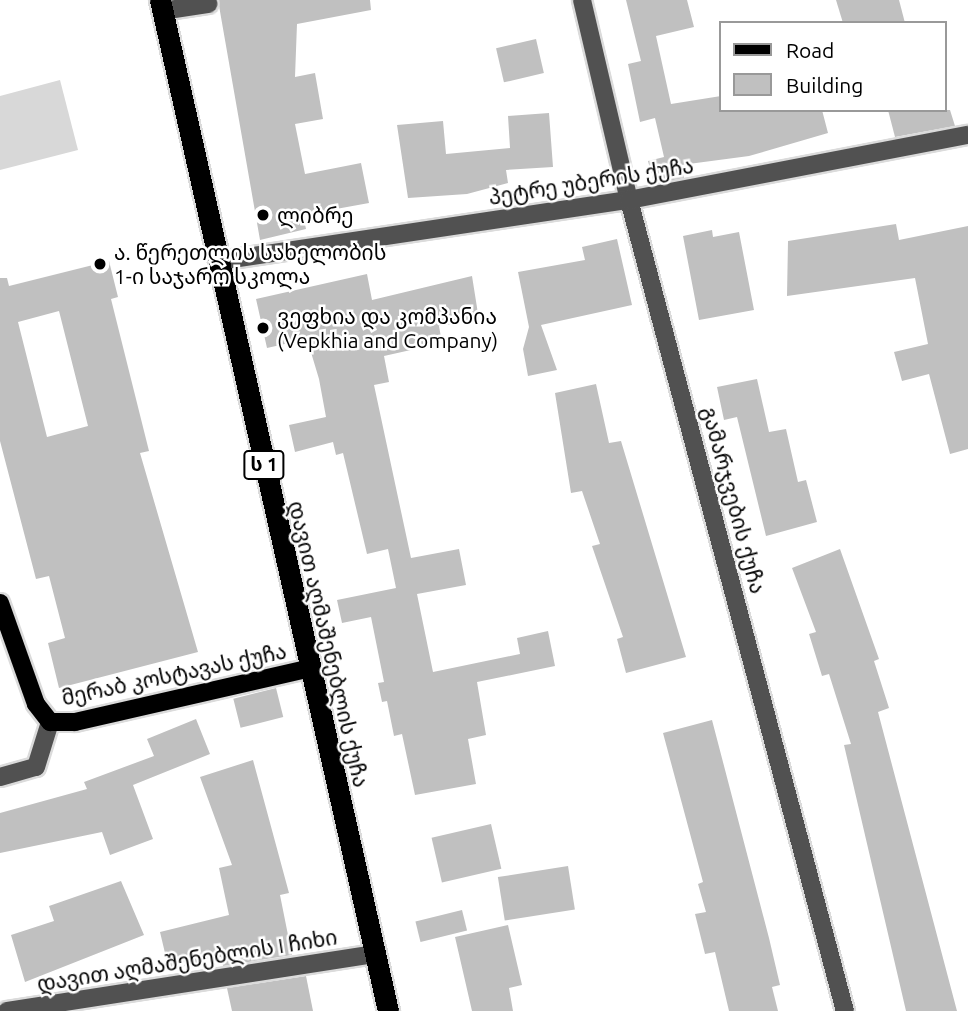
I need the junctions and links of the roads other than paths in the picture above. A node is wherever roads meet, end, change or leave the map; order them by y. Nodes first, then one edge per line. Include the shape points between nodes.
1 (582, 0) edge
2 (208, 4) dead end
3 (161, 5) edge
4 (968, 135) edge
5 (629, 200) junction
6 (219, 261) junction
7 (0, 603) edge
8 (310, 668) junction
9 (50, 722) junction
10 (0, 777) edge
11 (375, 954) junction
12 (7, 1011) edge
13 (388, 1011) edge
14 (845, 1011) edge

1 - 5 street, გამარჯვების ქუჩა
2 - 3 street
3 - 6 highway, დავით აღმაშენებლის ქუჩა / ს 1
4 - 5 street, პეტრე უბერის ქუჩა
5 - 6 street, პეტრე უბერის ქუჩა
5 - 14 street, გამარჯვების ქუჩა
6 - 8 highway, დავით აღმაშენებლის ქუჩა / ს 1
7 - 9 main road, მერაბ კოსტავას ქუჩა via 36,704
8 - 9 main road, მერაბ კოსტავას ქუჩა via 75,722
8 - 11 highway, დავით აღმაშენებლის ქუჩა / ს 1
9 - 10 street via 36,766
11 - 12 street, დავით აღმაშენებლის I ჩიხი
11 - 13 highway, დავით აღმაშენებლის ქუჩა / ს 1

